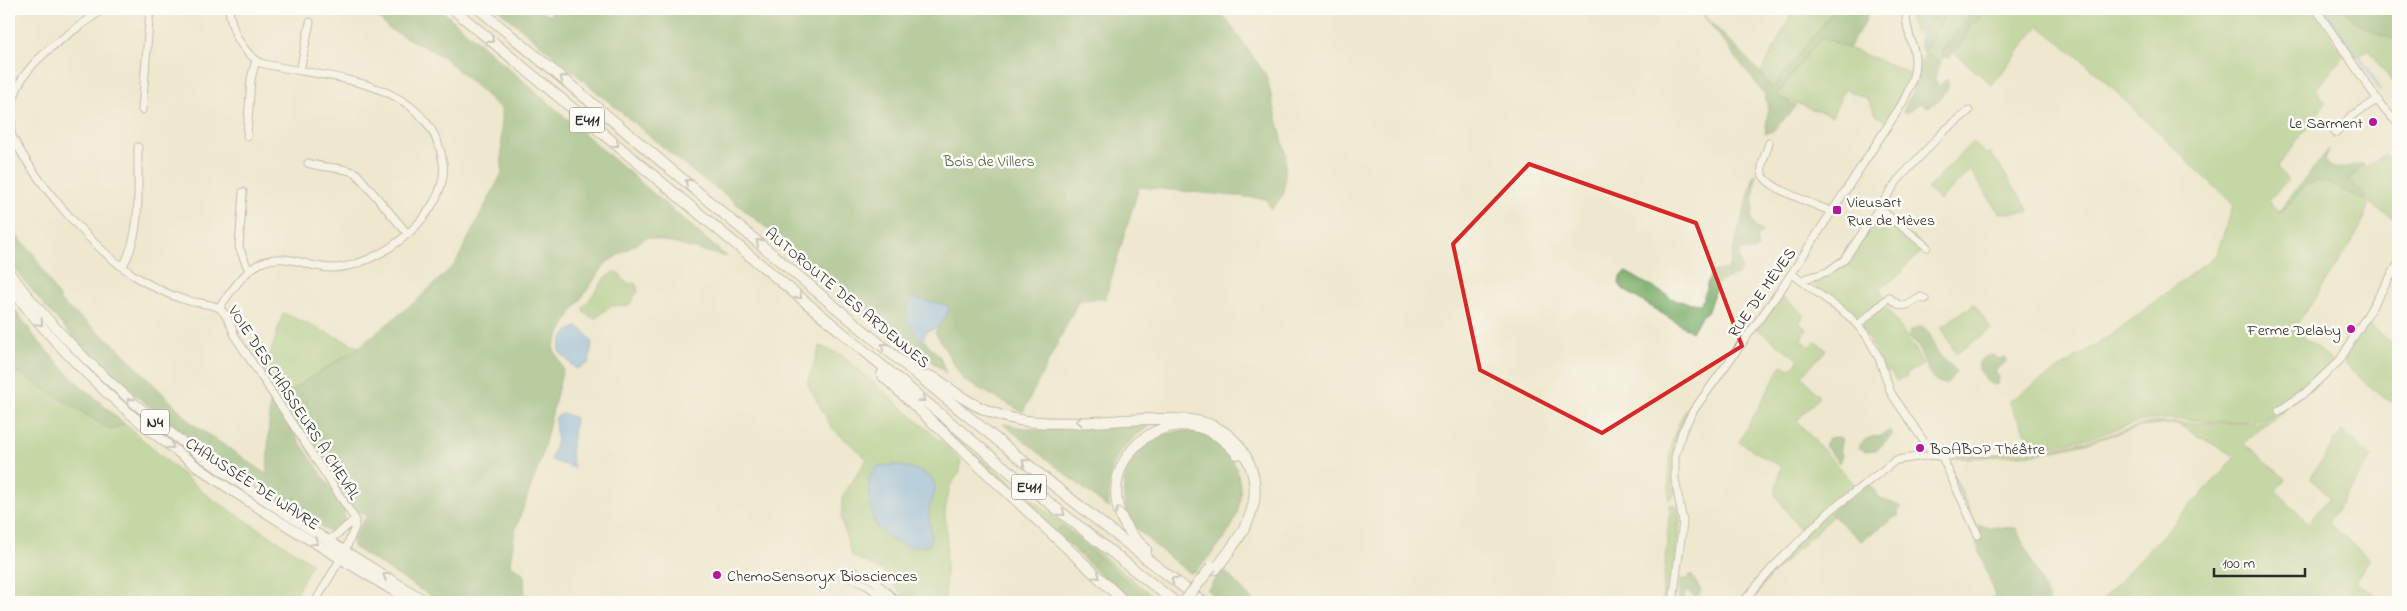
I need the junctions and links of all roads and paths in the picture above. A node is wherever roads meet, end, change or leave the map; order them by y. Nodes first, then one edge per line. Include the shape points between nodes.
1 (103, 9) edge
2 (150, 9) edge
3 (230, 9) edge
4 (453, 9) edge
5 (479, 9) edge
6 (1906, 9) edge
7 (2316, 9) edge
8 (310, 22) dead end
9 (256, 60) junction
10 (300, 71) junction
11 (2377, 100) junction
12 (142, 110) dead end
13 (1969, 111) dead end
14 (2398, 124) edge
15 (2336, 133) dead end
16 (10, 135) edge
17 (247, 136) dead end
18 (1769, 142) dead end
19 (138, 147) dead end
20 (308, 163) dead end
21 (243, 192) dead end
22 (1880, 209) junction
23 (1832, 212) junction
24 (407, 233) junction
25 (1927, 247) dead end
26 (2398, 264) edge
27 (123, 266) junction
28 (9, 272) edge
29 (249, 272) junction
30 (1792, 274) junction
31 (1801, 280) junction
32 (9, 286) edge
33 (1925, 299) dead end
34 (218, 308) junction
35 (1858, 325) junction
36 (885, 368) junction
37 (921, 378) junction
38 (2279, 411) dead end
39 (2036, 450) dead end
40 (1933, 455) junction
41 (1942, 457) junction
42 (355, 518) junction
43 (1978, 535) dead end
44 (328, 540) junction
45 (343, 554) junction
46 (1145, 558) junction
47 (1214, 567) junction
48 (315, 602) edge
49 (411, 602) edge
50 (427, 602) edge
51 (889, 602) edge
52 (898, 602) edge
53 (1125, 602) edge
54 (1175, 602) edge
55 (1184, 602) edge
56 (1190, 602) edge
57 (1203, 602) edge
58 (1673, 602) edge
59 (1743, 602) edge

1 - 16 street via 27,71 13,99
2 - 12 street
3 - 9 street via 235,35
4 -> 36 highway, AUTOROUTE DES ARDENNES / E411
37 -> 5 highway, AUTOROUTE DES ARDENNES / E411
6 - 23 street, RUE DE MÈVES via 1915,57 1912,82 1902,104
7 - 11 street
8 - 10 street
9 - 10 street
9 - 17 street
10 - 24 street via 385,90 404,101 428,126 442,159 442,186 432,209
11 - 14 street
11 - 15 street via 2351,116
13 - 22 street via 1948,127 1907,170
16 - 27 street, VOIE DES CHASSEURS À CHEVAL via 54,199
18 - 23 street via 1762,169 1767,180
19 - 27 street via 135,233
20 - 24 street via 356,174
21 - 29 street via 239,247
22 - 25 street
22 - 31 street via 1844,260 1827,272
23 - 30 street, RUE DE MÈVES
24 - 29 street via 374,257 354,265 325,268 278,258 262,262
26 - 38 street via 2340,360 2317,383
27 - 34 street, VOIE DES CHASSEURS À CHEVAL via 165,292
44 -> 28 main road, N4 via 222,472 140,410 68,342
29 - 34 street
30 - 31 street
30 - 58 street, RUE DE MÈVES via 1693,411 1682,432 1675,468 1683,522
31 - 35 street
32 -> 45 main road, CHAUSSÉE DE WAVRE / N4 via 67,353 148,428 215,479
33 - 35 street via 1921,297 1900,306 1889,297
34 - 42 street, VOIE DES CHASSEURS À CHEVAL
35 - 40 street via 1874,348 1891,393
36 -> 53 highway via 882,375
36 -> 54 highway, AUTOROUTE DES ARDENNES / E411
46 -> 37 highway, AUTOROUTE DES ARDENNES / E411
47 -> 37 highway via 1246,529 1255,493 1252,469 1246,457 1224,432 1200,421 1184,419 1018,420 976,406 932,376
39 - 41 street
40 - 41 street
40 - 59 street via 1896,460 1838,504 1772,568
41 - 43 street
42 - 44 street, VOIE DES CHASSEURS À CHEVAL
42 - 45 street, VOIE DES CHASSEURS À CHEVAL via 355,527
44 - 45 main road, N4
45 - 48 street, VOIE DES CHASSEURS À CHEVAL
45 - 49 main road, CHAUSSÉE DE WAVRE / N4
50 -> 45 main road, CHAUSSÉE DE WAVRE / N4
46 -> 47 highway via 1146,550 1130,533 1118,510 1119,472 1131,449 1150,434 1170,427 1192,426 1213,434 1231,447 1242,462 1247,477 1248,498 1243,519
57 -> 46 highway, AUTOROUTE DES ARDENNES / E411
47 - 55 highway, bridge
47 - 56 highway
51 - 52 street via 852,574 873,580

